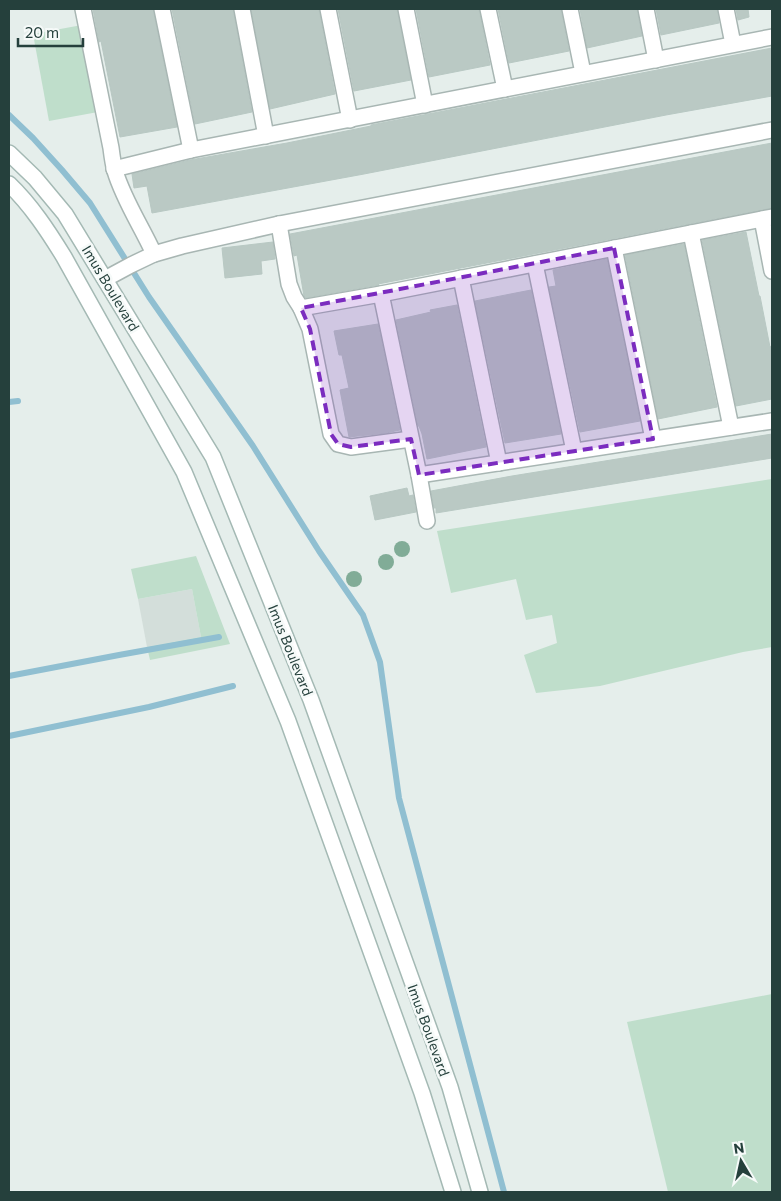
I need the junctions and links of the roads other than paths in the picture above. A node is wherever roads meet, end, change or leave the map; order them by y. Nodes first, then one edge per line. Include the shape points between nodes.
1 (83, 9) edge
2 (162, 9) edge
3 (242, 9) edge
4 (328, 9) edge
5 (406, 9) edge
6 (488, 9) edge
7 (570, 9) edge
8 (646, 9) edge
9 (726, 9) edge
10 (772, 37) edge
11 (733, 44) junction
12 (656, 60) junction
13 (583, 73) junction
14 (505, 89) junction
15 (425, 105) junction
16 (350, 120) junction
17 (772, 130) edge
18 (266, 136) junction
19 (192, 150) junction
20 (9, 153) edge
21 (114, 169) junction
22 (9, 184) edge
23 (767, 218) edge
24 (279, 224) junction
25 (691, 233) junction
26 (614, 248) junction
27 (154, 254) junction
28 (535, 264) junction
29 (772, 271) edge
30 (112, 275) junction
31 (461, 278) junction
32 (381, 294) junction
33 (301, 308) junction
34 (772, 421) edge
35 (731, 427) junction
36 (411, 439) junction
37 (654, 439) junction
38 (574, 451) junction
39 (499, 463) junction
40 (419, 474) junction
41 (428, 521) dead end
42 (453, 1192) edge
43 (480, 1192) edge

1 - 21 street
2 - 19 street
3 - 18 street
4 - 16 street
5 - 15 street
6 - 14 street
7 - 13 street
8 - 12 street
9 - 11 street
10 - 11 street
11 - 12 street
12 - 13 street
13 - 14 street
14 - 15 street
15 - 16 street
16 - 18 street
17 - 24 street
18 - 19 street
19 - 21 street
20 - 30 street, Imus Boulevard via 66,214
21 - 27 street
22 - 42 street, Imus Boulevard via 47,229 184,472 288,720 422,1093
23 - 25 street
23 - 29 street
24 - 27 street
24 - 33 street via 288,284
25 - 26 street
25 - 35 street
26 - 28 street
26 - 37 street
27 - 30 street
28 - 31 street
28 - 38 street
30 - 43 street, Imus Boulevard via 213,457 311,700 450,1087
31 - 32 street
31 - 39 street
32 - 33 street
32 - 36 street
33 - 36 street via 310,329 331,434 338,444 351,448
34 - 35 street
35 - 37 street
36 - 40 street
37 - 38 street
38 - 39 street
39 - 40 street
40 - 41 street

